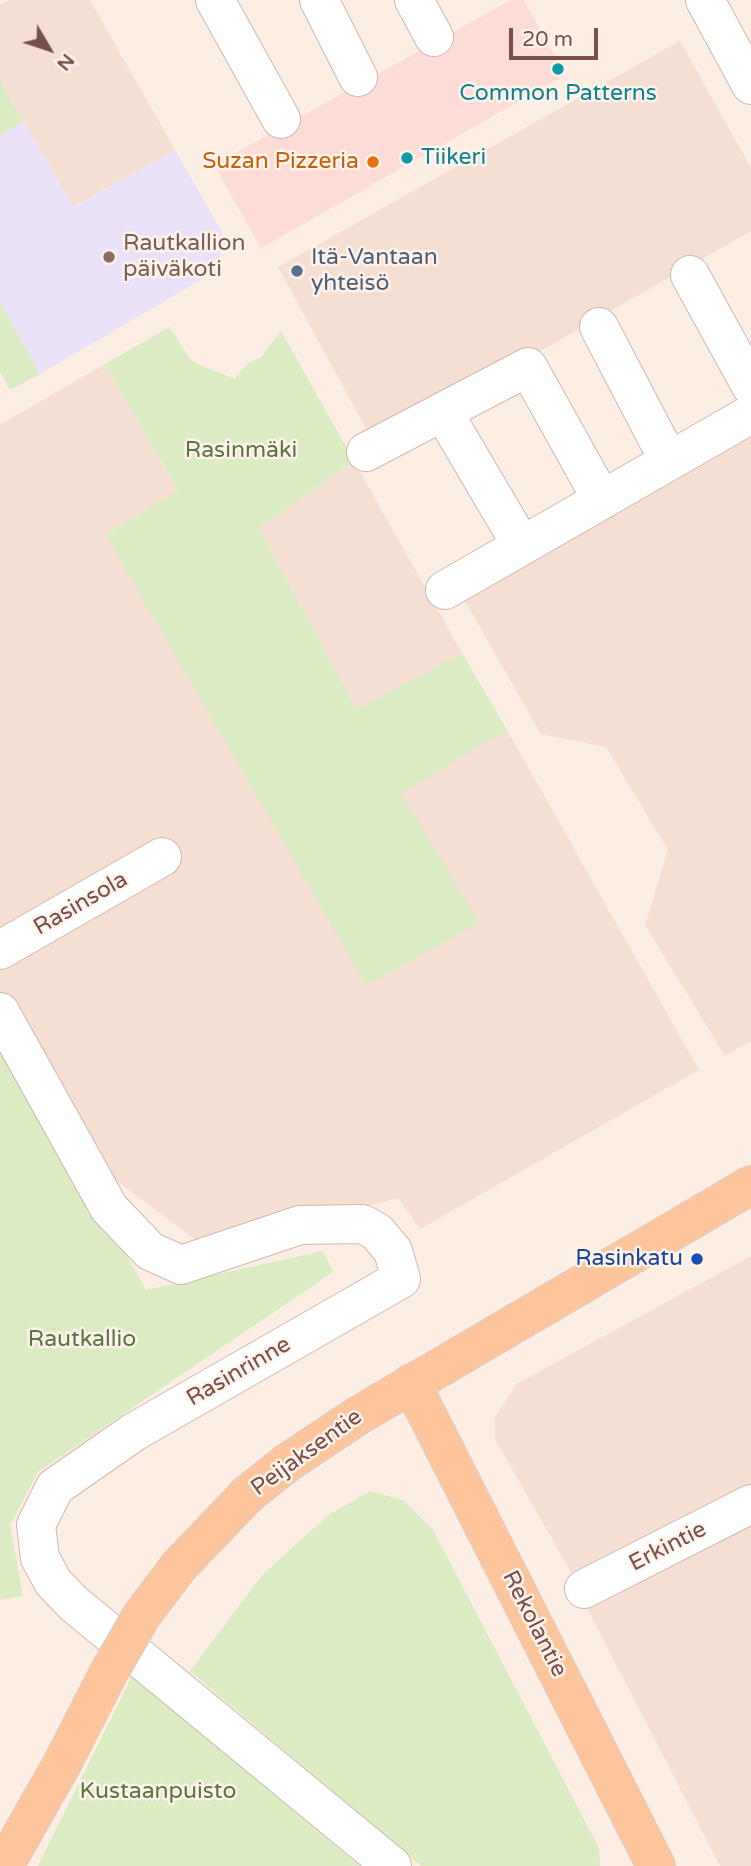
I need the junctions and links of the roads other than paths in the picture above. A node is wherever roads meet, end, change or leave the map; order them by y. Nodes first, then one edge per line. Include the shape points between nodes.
1 (215, 0) edge
2 (319, 0) edge
3 (414, 0) edge
4 (705, 0) edge
5 (434, 37) dead end
6 (358, 77) dead end
7 (751, 85) edge
8 (281, 119) dead end
9 (690, 275) dead end
10 (599, 327) dead end
11 (751, 386) edge
12 (443, 412) junction
13 (751, 414) edge
14 (366, 452) dead end
15 (669, 461) junction
16 (602, 500) junction
17 (522, 546) junction
18 (445, 590) dead end
19 (162, 857) dead end
20 (0, 950) edge
21 (0, 1012) edge
22 (751, 1185) edge
23 (411, 1383) junction
24 (751, 1504) edge
25 (584, 1589) dead end
26 (4, 1866) edge
27 (392, 1866) edge
28 (656, 1866) edge

1 - 8 street
2 - 6 street
3 - 5 street
4 - 7 street
9 - 11 street
10 - 15 street
12 - 14 street
12 - 16 street via 528,367
12 - 17 street
13 - 15 street
15 - 16 street
16 - 17 street
17 - 18 street
19 - 20 street, Rasinsola
21 - 27 street, Rasinrinne via 109,1208 150,1251 181,1265 300,1225 363,1224 393,1251 401,1279 134,1432 55,1487 36,1525 40,1558 53,1582 73,1603
22 - 23 main road, Peijaksentie
23 - 26 main road, Peijaksentie, bridge via 287,1463 248,1494 179,1566 142,1615
23 - 28 main road, Rekolantie
24 - 25 street, Erkintie

